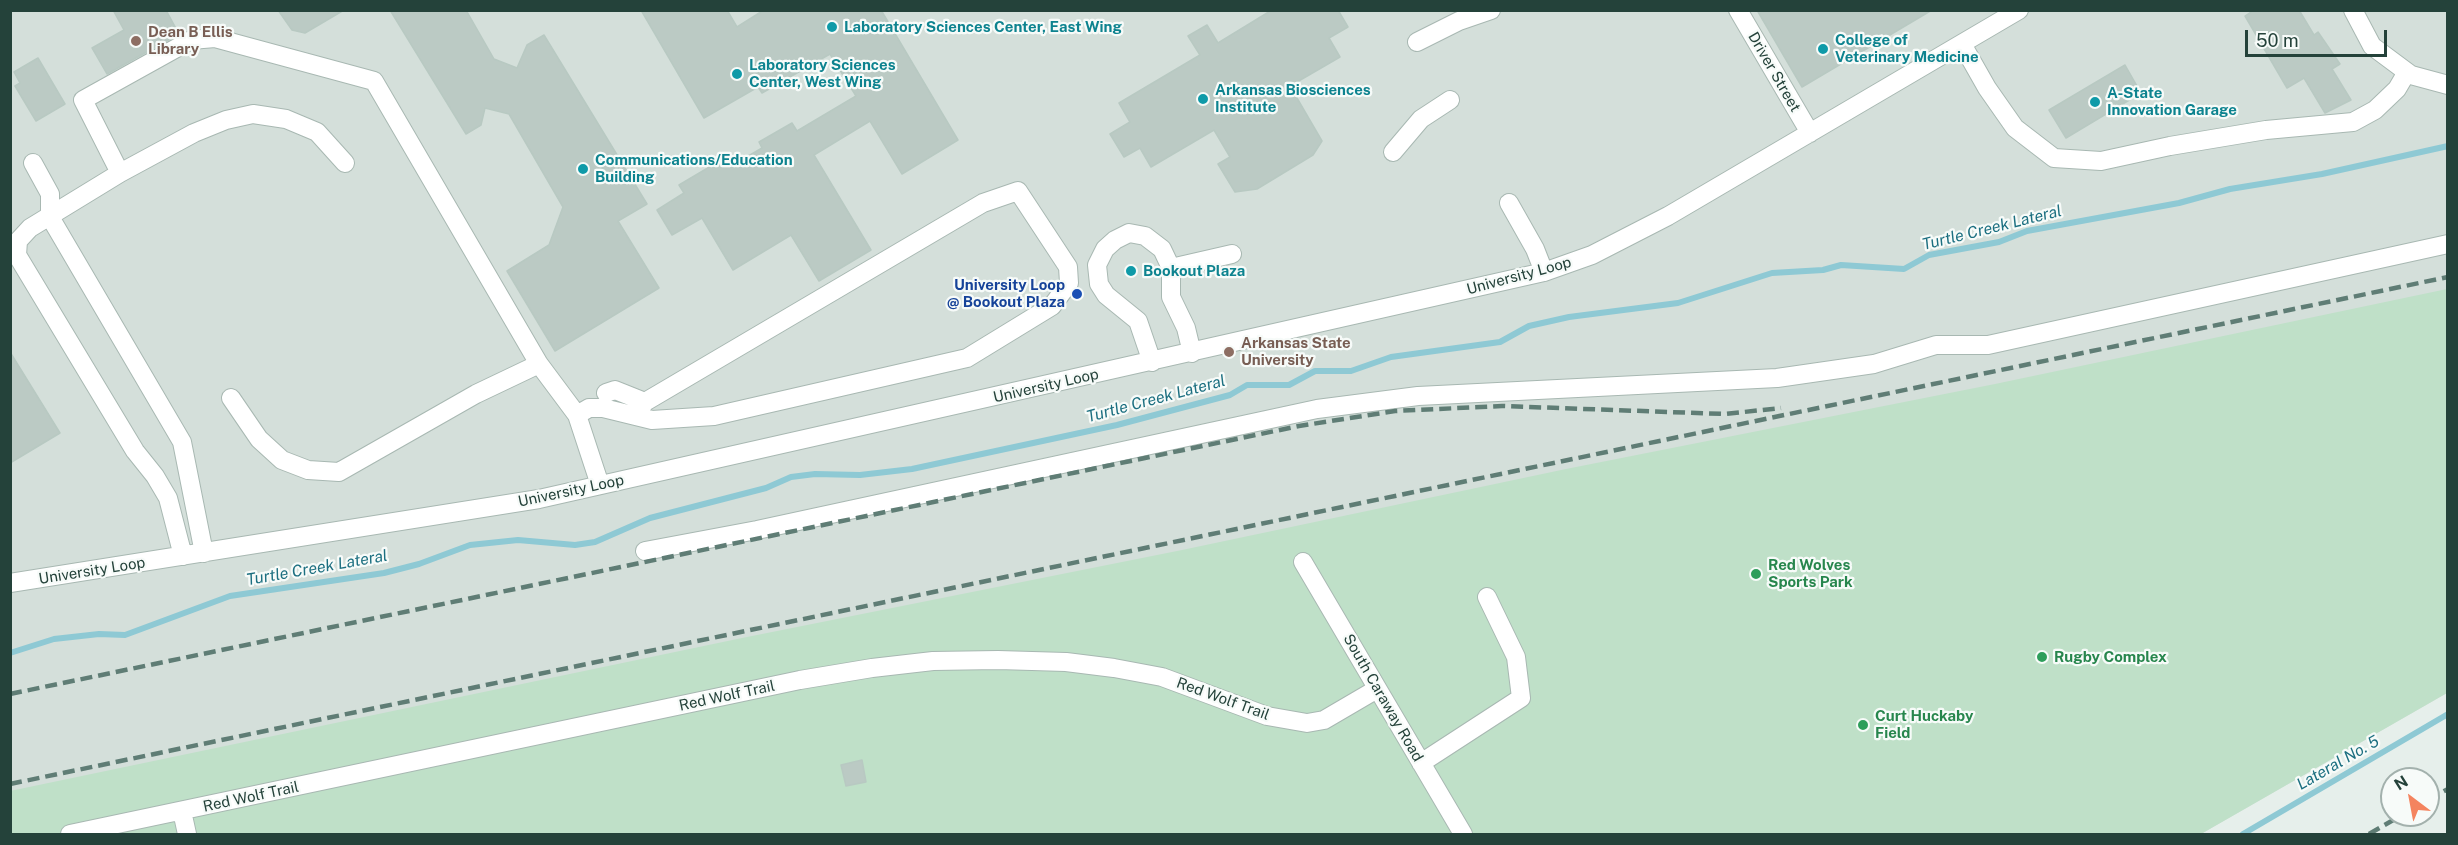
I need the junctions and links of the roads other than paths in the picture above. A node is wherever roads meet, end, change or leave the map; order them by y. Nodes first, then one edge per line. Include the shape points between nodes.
1 (1491, 10) edge
2 (1738, 10) edge
3 (2019, 10) edge
4 (2353, 10) edge
5 (1417, 42) dead end
6 (1962, 44) junction
7 (2407, 72) junction
8 (2448, 85) edge
9 (1450, 100) dead end
10 (1810, 133) junction
11 (1393, 152) dead end
12 (33, 163) dead end
13 (345, 163) dead end
14 (120, 173) junction
15 (1509, 202) dead end
16 (50, 217) junction
17 (2448, 244) edge
18 (1232, 254) dead end
19 (1172, 268) junction
20 (1544, 272) junction
21 (1192, 353) junction
22 (1152, 362) junction
23 (539, 364) junction
24 (606, 393) dead end
25 (231, 398) dead end
26 (643, 409) junction
27 (583, 411) junction
28 (600, 485) junction
29 (645, 551) dead end
30 (204, 553) junction
31 (183, 556) junction
32 (1303, 562) dead end
33 (10, 583) edge
34 (1487, 597) dead end
35 (1377, 689) junction
36 (1421, 763) junction
37 (182, 811) junction
38 (70, 834) edge
39 (187, 834) edge
40 (1463, 834) edge

1 - 5 street
2 - 10 street, Driver Street
3 - 6 street, University Loop
4 - 7 street via 2372,45
6 - 7 street via 2015,128 2054,158 2078,160 2101,161 2266,130 2353,122 2375,110 2397,89
6 - 10 street, University Loop
7 - 8 street
9 - 11 street via 1421,119
10 - 20 street, University Loop via 1668,216 1592,255
12 - 16 street via 50,194
13 - 14 street via 317,132 286,119 253,114 194,133
14 - 16 street
14 - 23 street via 83,100 191,40 215,38 374,81
15 - 20 street
16 - 30 street via 182,442
16 - 31 street via 24,234 18,241 17,255 135,451 168,498
17 - 29 street via 1988,345 1936,345 1874,364 1777,378 1418,396 1317,409 769,528
18 - 19 street
19 - 21 street via 1171,297 1186,328
19 - 22 street via 1162,249 1145,236 1129,233 1105,249 1097,265 1099,284 1106,295 1138,321
20 - 21 street, University Loop
21 - 22 street, University Loop
22 - 28 street, University Loop
23 - 25 street via 476,394 339,472 308,470 282,460 259,439
23 - 27 street
24 - 26 street via 615,390
26 - 26 street via 652,420 714,416 967,358 1052,306 1070,283 1068,267 1018,191 983,203
26 - 27 street
27 - 28 street
28 - 30 street, University Loop via 539,499
30 - 31 street, University Loop
31 - 33 street, University Loop
32 - 35 street, South Caraway Road
34 - 36 street via 1516,657 1521,698
35 - 36 street, South Caraway Road
35 - 37 street, Red Wolf Trail via 1324,720 1306,723 1268,716 1162,677 1114,668 1066,662 933,661 800,680
36 - 40 street, South Caraway Road
37 - 38 street, Red Wolf Trail
37 - 39 street

